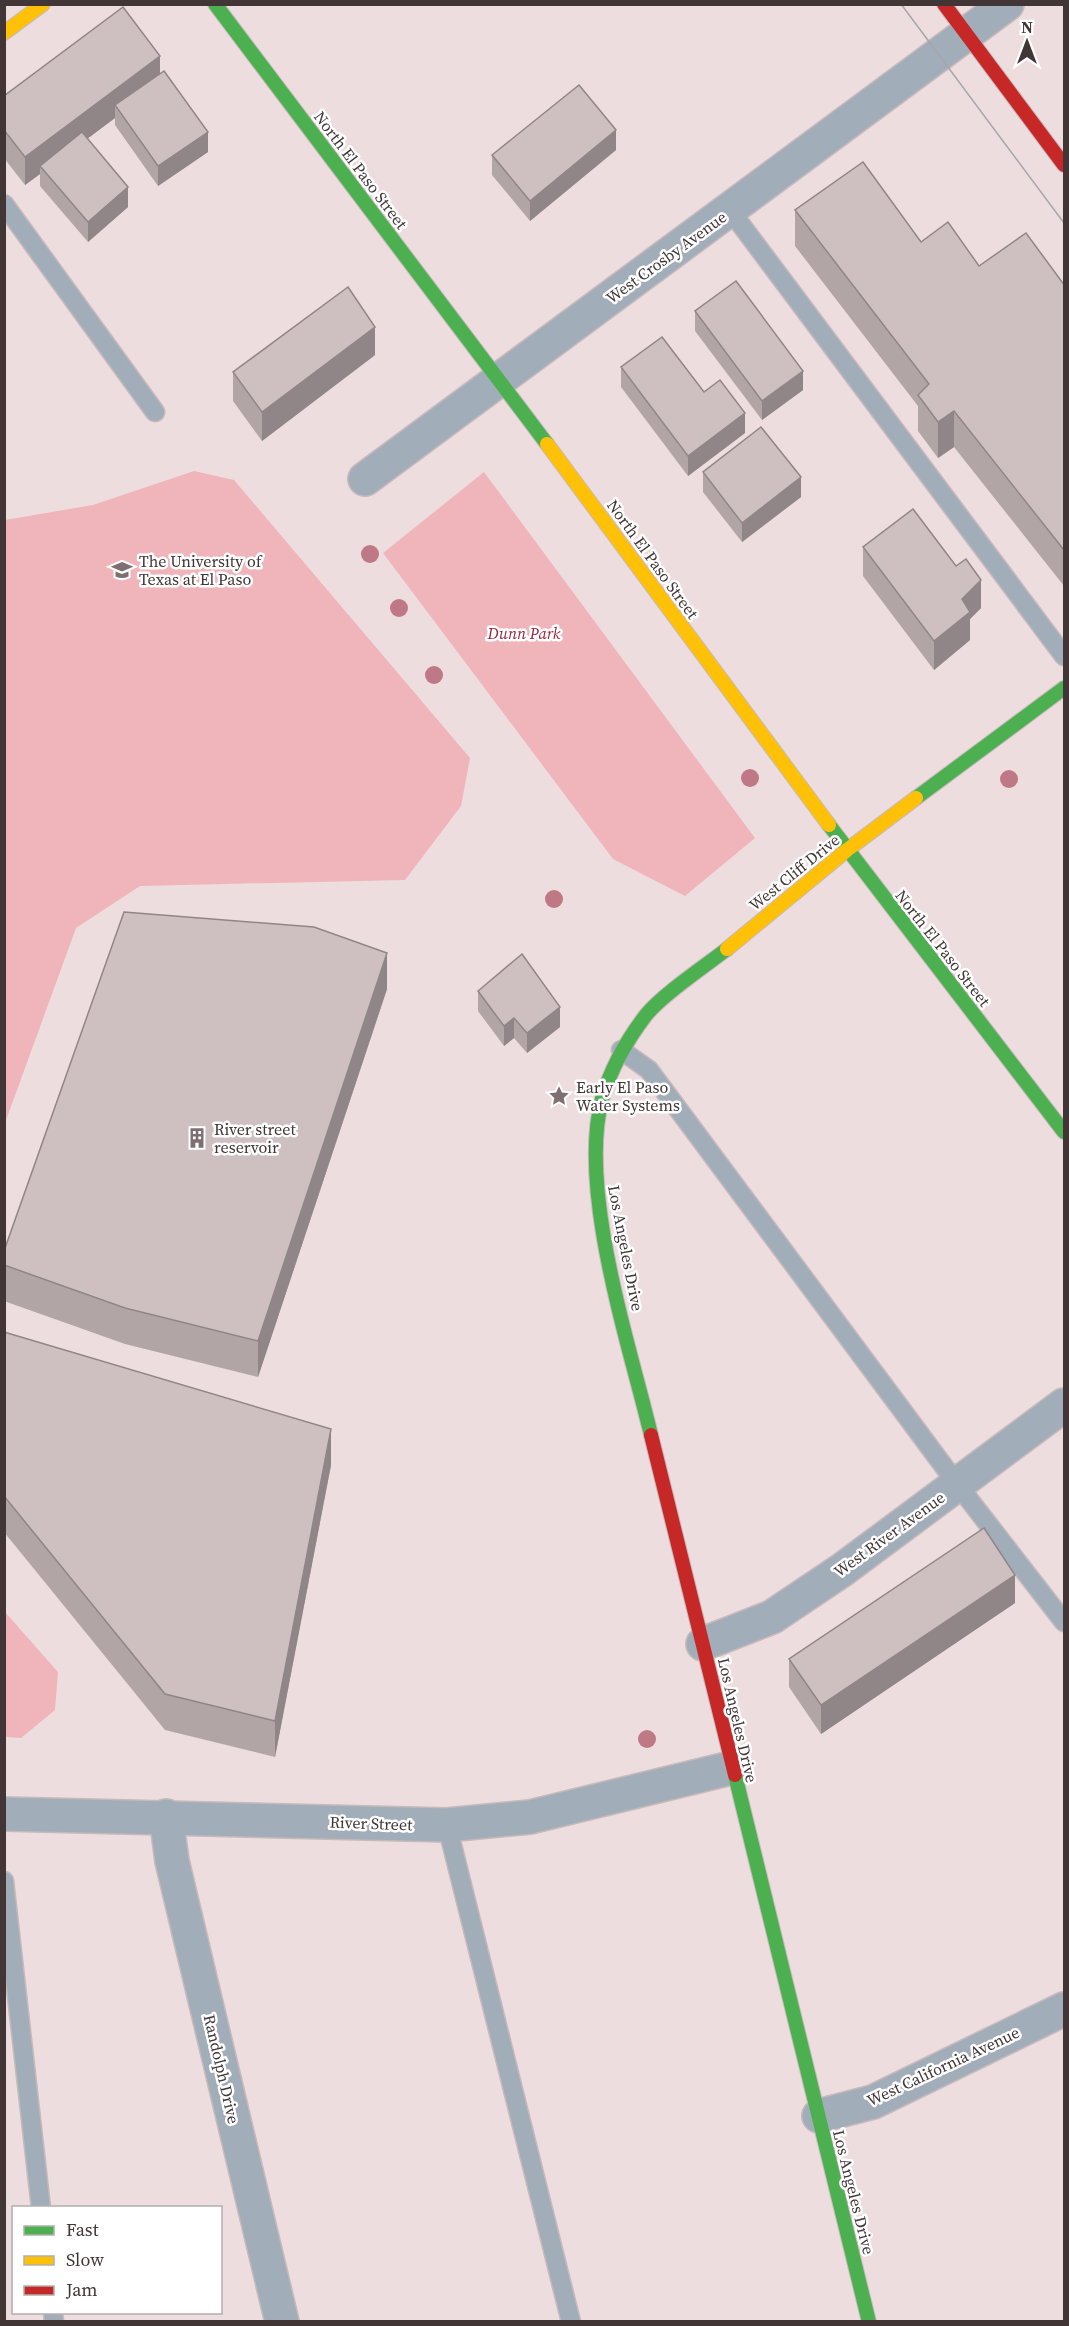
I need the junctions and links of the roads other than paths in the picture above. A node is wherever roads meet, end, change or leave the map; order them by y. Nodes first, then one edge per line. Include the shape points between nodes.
1 (43, 4) edge
2 (215, 4) edge
3 (944, 4) edge
4 (1007, 4) edge
5 (4, 33) edge
6 (967, 35) junction
7 (1065, 165) edge
8 (4, 204) edge
9 (730, 210) junction
10 (500, 380) junction
11 (155, 412) dead end
12 (365, 479) dead end
13 (1065, 656) edge
14 (1065, 688) edge
15 (847, 850) junction
16 (621, 1050) junction
17 (598, 1124) joint
18 (1065, 1132) edge
19 (1065, 1405) edge
20 (957, 1484) junction
21 (1065, 1622) edge
22 (703, 1644) junction
23 (731, 1768) junction
24 (4, 1814) edge
25 (166, 1816) junction
26 (447, 1825) junction
27 (4, 1881) edge
28 (1065, 2009) edge
29 (819, 2116) junction
30 (41, 2206) edge
31 (282, 2322) edge
32 (570, 2322) edge
33 (869, 2322) edge

1 - 5 street
2 - 10 street, North El Paso Street
3 - 6 street
4 - 6 street, West Crosby Avenue
6 - 7 street
6 - 9 street, West Crosby Avenue
8 - 11 lane
9 - 10 street, West Crosby Avenue
9 - 13 lane
10 - 12 street, West Crosby Avenue
10 - 15 street, North El Paso Street
14 - 15 street, West Cliff Drive
15 - 16 street, West Cliff Drive via 667,996 648,1013
15 - 18 street, North El Paso Street
16 - 17 street, West Cliff Drive via 609,1072
16 - 20 lane via 648,1070
17 - 22 street, Los Angeles Drive via 594,1163 608,1258
19 - 20 street, West River Avenue
20 - 21 lane
20 - 22 street, West River Avenue via 772,1617
22 - 23 street, Los Angeles Drive
23 - 26 street, River Street via 530,1817
23 - 29 street, Los Angeles Drive
24 - 25 street, River Street
25 - 26 street, River Street
25 - 31 street, Randolph Drive via 172,1861
26 - 32 lane
27 - 30 lane
28 - 29 street, West California Avenue via 873,2102
29 - 33 street, Los Angeles Drive

